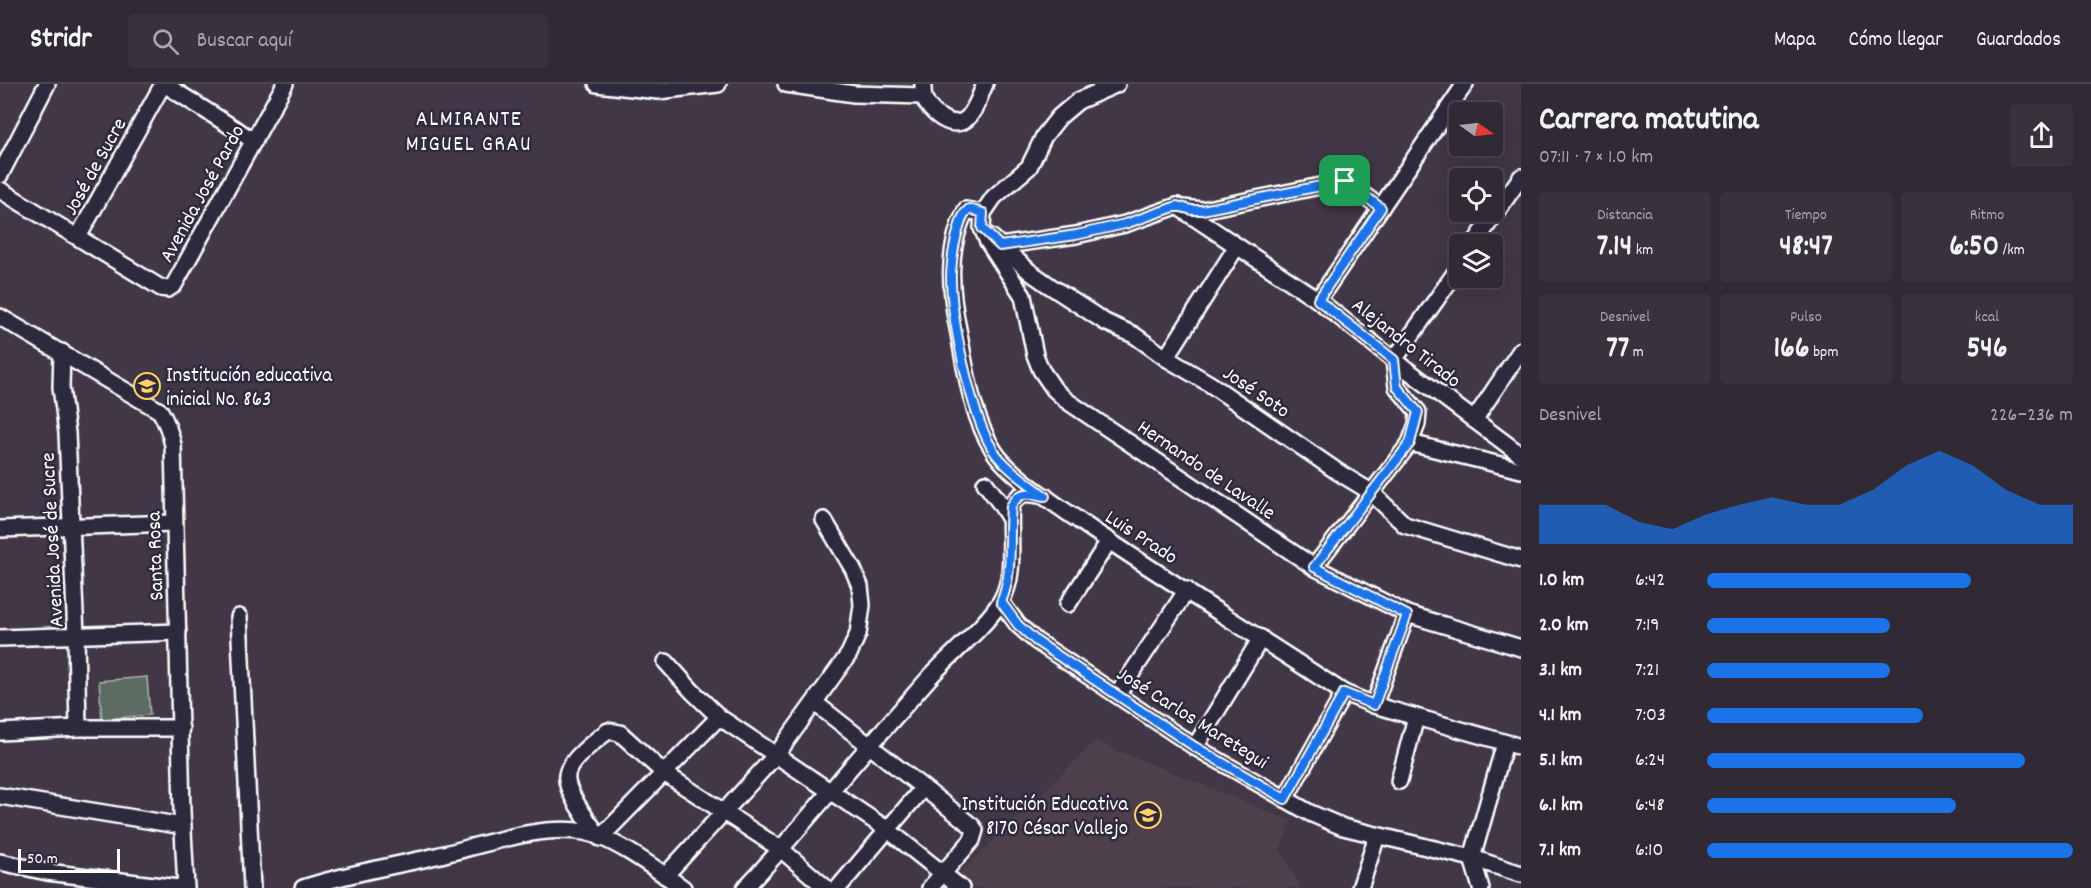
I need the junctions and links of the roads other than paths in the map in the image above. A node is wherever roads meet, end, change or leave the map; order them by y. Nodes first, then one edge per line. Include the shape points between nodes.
1 (47, 84) edge
2 (164, 84) edge
3 (285, 84) edge
4 (597, 84) edge
5 (718, 84) edge
6 (786, 84) edge
7 (985, 84) edge
8 (1117, 84) edge
9 (1465, 84) edge
10 (923, 90) edge
11 (254, 141) junction
12 (0, 175) edge
13 (1521, 177) edge
14 (0, 190) edge
15 (1177, 206) junction
16 (1381, 208) junction
17 (982, 221) junction
18 (1481, 234) edge
19 (78, 237) junction
20 (1000, 246) junction
21 (1237, 246) junction
22 (1449, 282) edge
23 (1318, 300) junction
24 (0, 317) edge
25 (1521, 350) edge
26 (62, 351) junction
27 (1166, 358) junction
28 (1394, 360) junction
29 (1474, 420) junction
30 (1410, 443) junction
31 (1521, 455) edge
32 (1521, 470) edge
33 (985, 483) dead end
34 (1371, 492) junction
35 (1045, 496) junction
36 (1010, 519) junction
37 (824, 520) dead end
38 (174, 523) junction
39 (71, 527) junction
40 (0, 530) edge
41 (1109, 541) junction
42 (1521, 560) edge
43 (1314, 567) junction
44 (1187, 590) junction
45 (1001, 602) junction
46 (1068, 604) dead end
47 (1407, 615) junction
48 (239, 617) dead end
49 (178, 632) junction
50 (76, 636) junction
51 (0, 638) edge
52 (1261, 638) junction
53 (1521, 648) edge
54 (666, 662) dead end
55 (1344, 693) junction
56 (1117, 695) junction
57 (815, 703) junction
58 (1374, 705) junction
59 (719, 717) junction
60 (1416, 717) junction
61 (78, 728) junction
62 (181, 728) junction
63 (0, 732) edge
64 (1505, 743) junction
65 (870, 746) junction
66 (1195, 747) junction
67 (1521, 747) edge
68 (777, 754) junction
69 (664, 773) junction
70 (1399, 781) dead end
71 (923, 788) junction
72 (830, 791) junction
73 (0, 796) edge
74 (1285, 799) junction
75 (724, 812) junction
76 (183, 826) junction
77 (888, 830) junction
78 (1377, 837) junction
79 (600, 838) junction
80 (782, 850) junction
81 (1472, 858) junction
82 (0, 862) edge
83 (942, 874) junction
84 (1521, 874) edge
85 (666, 876) junction
86 (179, 888) edge
87 (186, 888) edge
88 (252, 888) edge
89 (303, 888) edge
90 (683, 888) edge
91 (745, 888) edge
92 (826, 888) edge
93 (838, 888) edge
94 (930, 888) edge
95 (961, 888) edge
96 (1360, 888) edge
97 (1481, 888) edge

1 - 12 street
2 - 11 street
2 - 19 street, José de Sucre
3 - 11 street, Avenida José Pardo
4 - 5 street via 658,91
6 - 10 street via 854,94
7 - 10 street via 972,112 960,123 945,120 932,111
8 - 17 street via 1078,101 1059,117 1044,136 1029,167 994,197
9 - 16 street
11 - 19 street, Avenida José Pardo via 168,290
13 - 18 street
14 - 19 street
15 - 16 street via 1202,210 1345,181
15 - 20 street via 1076,235
15 - 21 street, Alejandro Tirado
16 - 23 street
17 - 20 street, José Soto
17 - 35 street, Luis Prado via 966,210 953,244 954,311 968,379 977,414 994,451
17 - 43 street, Hernando de Lavalle via 994,253 1023,297 1035,355 1054,389
20 - 27 street, José Soto via 1050,286
21 - 23 street, Alejandro Tirado
21 - 27 street
22 - 28 street
23 - 28 street, Alejandro Tirado
24 - 26 street, Santa Rosa
25 - 29 street
26 - 38 street, Santa Rosa via 160,411 166,420 173,445
26 - 39 street, Avenida José de Sucre
27 - 34 street, José Soto
28 - 29 street, Alejandro Tirado
28 - 30 street via 1397,387 1418,412
29 - 31 street, Alejandro Tirado
30 - 32 street
30 - 34 street
33 - 36 street
34 - 42 street, José Soto via 1405,525
34 - 43 street
35 - 36 street via 1026,492 1017,497
35 - 41 street, Luis Prado
36 - 45 street via 1009,575
37 - 57 street via 853,569 862,605 858,634 849,654
38 - 39 street
38 - 49 street, Santa Rosa
39 - 40 street
39 - 50 street, Avenida José de Sucre
41 - 44 street, Luis Prado
41 - 46 street
43 - 47 street, Hernando de Lavalle
44 - 52 street, Luis Prado
44 - 56 street
45 - 56 street, José Carlos Maretegui via 1036,641
45 - 65 street
47 - 53 street, Hernando de Lavalle
47 - 58 street
48 - 88 street
49 - 50 street
49 - 62 street, Santa Rosa
50 - 51 street
50 - 61 street, Avenida José de Sucre
52 - 55 street, Luis Prado
52 - 66 street
54 - 59 street
55 - 58 street, Luis Prado
55 - 74 street
56 - 66 street, José Carlos Maretegui
57 - 65 street
57 - 68 street
58 - 60 street, Luis Prado
59 - 68 street
59 - 69 street
60 - 64 street, Luis Prado
60 - 70 street
61 - 62 street
61 - 63 street
62 - 76 street, Santa Rosa
64 - 67 street, Luis Prado
64 - 81 street
65 - 71 street
65 - 72 street
66 - 74 street, José Carlos Maretegui
68 - 72 street
68 - 75 street
69 - 75 street
69 - 79 street
69 - 79 street via 620,733 608,731 579,756 567,772 566,781
71 - 77 street
71 - 83 street via 975,830 972,840
72 - 77 street
72 - 80 street
73 - 76 street
74 - 78 street, José Carlos Maretegui via 1343,827
75 - 80 street
75 - 85 street
76 - 87 street, Santa Rosa
77 - 83 street
77 - 93 street
78 - 81 street, José Carlos Maretegui
78 - 96 street
79 - 85 street
79 - 89 street via 575,831 523,835
80 - 91 street
80 - 92 street
81 - 84 street, José Carlos Maretegui
81 - 97 street
82 - 86 street via 47,872
83 - 94 street
83 - 95 street
85 - 90 street

